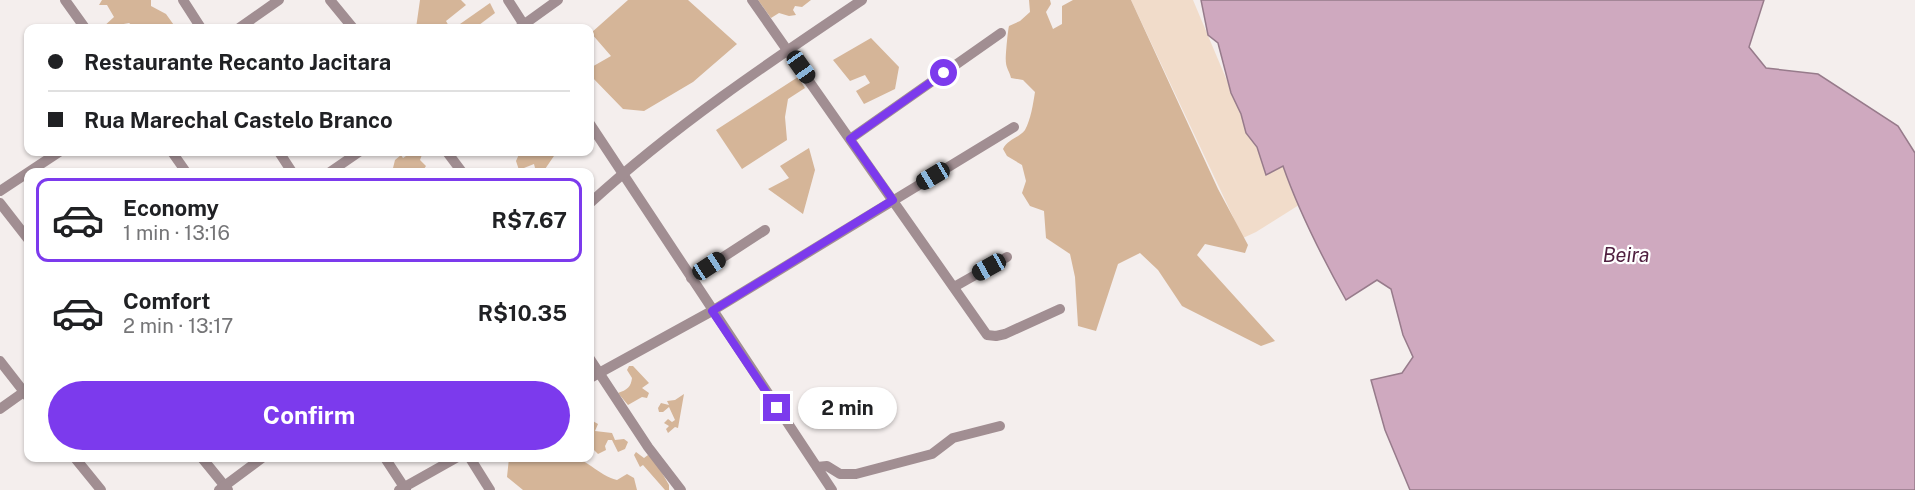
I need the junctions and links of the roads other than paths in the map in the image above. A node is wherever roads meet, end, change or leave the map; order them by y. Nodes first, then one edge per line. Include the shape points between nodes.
1 (65, 0) edge
2 (183, 0) edge
3 (279, 0) edge
4 (330, 0) edge
5 (508, 0) edge
6 (558, 0) edge
7 (752, 0) edge
8 (862, 0) edge
9 (82, 24) edge
10 (198, 24) edge
11 (244, 24) edge
12 (350, 24) edge
13 (521, 24) edge
14 (527, 24) edge
15 (1000, 33) dead end
16 (788, 49) junction
17 (1014, 127) dead end
18 (594, 130) edge
19 (850, 139) junction
20 (53, 156) edge
21 (353, 156) edge
22 (35, 168) edge
23 (336, 168) edge
24 (622, 174) junction
25 (24, 175) edge
26 (0, 191) edge
27 (594, 199) edge
28 (893, 200) junction
29 (0, 203) edge
30 (765, 230) dead end
31 (24, 234) edge
32 (1007, 257) dead end
33 (691, 278) junction
34 (954, 287) junction
35 (1060, 309) dead end
36 (712, 311) junction
37 (0, 361) edge
38 (594, 376) edge
39 (24, 389) edge
40 (24, 394) edge
41 (0, 410) edge
42 (1000, 426) dead end
43 (78, 462) edge
44 (205, 462) edge
45 (257, 462) edge
46 (387, 462) edge
47 (449, 462) edge
48 (472, 462) edge
49 (816, 466) junction
50 (224, 489) edge
51 (403, 489) edge
52 (100, 490) edge
53 (490, 490) edge
54 (681, 490) edge
55 (832, 490) edge

1 - 9 street
2 - 10 street
3 - 11 street
4 - 12 street
5 - 13 street
6 - 14 street
7 - 16 street
8 - 16 street
15 - 19 street
16 - 19 street
16 - 24 street
17 - 28 street
18 - 24 street
19 - 28 street
20 - 22 street
21 - 23 street
24 - 27 street
24 - 33 street
25 - 26 street
28 - 34 street
28 - 36 street
29 - 31 street
30 - 33 street
32 - 34 street
33 - 36 street
34 - 35 street via 991,337
36 - 38 street
36 - 49 street
37 - 39 street
38 - 54 street
40 - 41 street
42 - 49 street via 952,438 932,454 856,474 840,474 827,466
43 - 52 street
44 - 50 street
45 - 50 street
46 - 51 street
47 - 51 street
48 - 53 street
49 - 55 street

